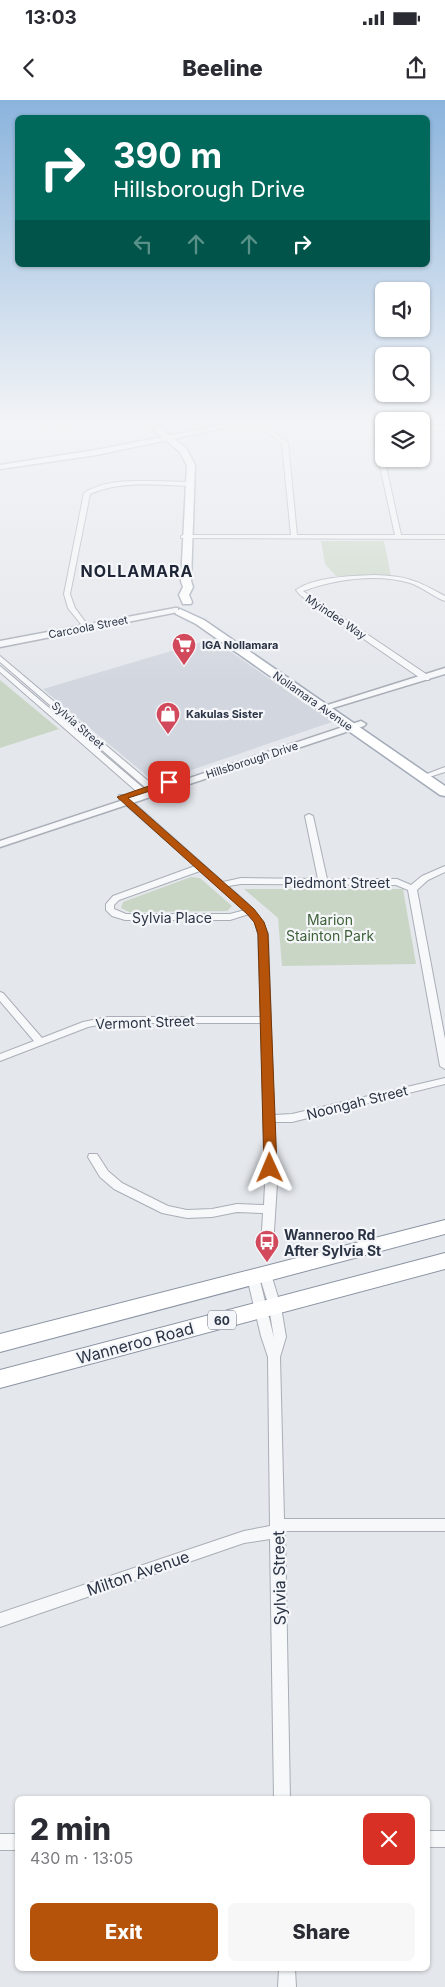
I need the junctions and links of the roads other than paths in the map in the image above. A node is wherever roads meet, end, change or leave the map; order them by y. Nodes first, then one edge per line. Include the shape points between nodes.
1 (83, 509) edge
2 (187, 509) edge
3 (292, 509) edge
4 (392, 509) edge
5 (186, 537) junction
6 (294, 537) junction
7 (398, 537) junction
8 (445, 537) edge
9 (445, 599) edge
10 (181, 607) junction
11 (85, 626) junction
12 (0, 642) edge
13 (0, 658) edge
14 (0, 668) edge
15 (445, 671) edge
16 (426, 678) junction
17 (330, 708) junction
18 (353, 724) junction
19 (434, 773) edge
20 (445, 782) edge
21 (149, 791) junction
22 (445, 792) edge
23 (124, 800) junction
24 (309, 816) dead end
25 (0, 838) edge
26 (0, 844) edge
27 (202, 867) junction
28 (445, 870) edge
29 (323, 881) junction
30 (222, 885) junction
31 (412, 889) junction
32 (251, 911) junction
33 (0, 995) edge
34 (266, 1020) junction
35 (40, 1042) junction
36 (0, 1058) edge
37 (445, 1066) edge
38 (445, 1081) edge
39 (269, 1119) junction
40 (93, 1157) dead end
41 (269, 1208) junction
42 (445, 1227) edge
43 (267, 1246) dead end
44 (445, 1262) edge
45 (259, 1275) junction
46 (268, 1308) junction
47 (0, 1343) edge
48 (0, 1380) edge
49 (445, 1525) edge
50 (278, 1528) junction
51 (0, 1620) edge
52 (282, 1796) edge
53 (430, 1839) edge
54 (445, 1839) edge
55 (0, 1842) edge
56 (15, 1842) edge
57 (287, 1971) edge
58 (287, 1987) edge

1 - 11 street via 67,602
2 - 5 main road
3 - 6 street
4 - 7 street
5 - 6 street
5 - 10 main road via 188,588
6 - 7 street
7 - 8 street
9 - 16 street, Myindee Way via 413,582 391,578 333,579 300,590
10 - 11 street, Carcoola Street
10 - 17 main road, Nollamara Avenue
11 - 12 street, Carcoola Street
13 - 21 street, Sylvia Street
14 - 21 street, Sylvia Street
15 - 16 street
16 - 17 street
17 - 18 main road, Nollamara Avenue
18 - 19 main road, Nollamara Avenue
18 - 21 street, Hillsborough Drive
19 - 20 main road, Nollamara Avenue
19 - 22 main road, Nollamara Avenue
21 - 23 street, Hillsborough Drive
23 - 25 street, Hillsborough Drive
23 - 26 street, Hillsborough Drive
23 - 27 street
24 - 29 street
27 - 30 street
27 - 32 street, Sylvia Place via 116,898 110,904 110,910 125,917 230,916
28 - 31 street via 425,878
29 - 30 street, Piedmont Street via 241,881
29 - 31 street, Piedmont Street via 397,882
30 - 32 street
31 - 37 street
32 - 34 street via 263,934
33 - 35 street
34 - 35 street, Vermont Street via 108,1020 86,1024
34 - 39 street
35 - 36 street, Vermont Street
38 - 39 street, Noongah Street via 292,1118
39 - 41 street
40 - 41 street via 104,1174 118,1186 166,1210 187,1214
41 - 43 street
42 - 45 highway
44 - 46 highway, Wanneroo Road / 60
45 - 46 street, Sylvia Street
45 - 47 highway
46 - 48 highway, Wanneroo Road / 60
46 - 50 street, Sylvia Street via 267,1336 274,1357
49 - 50 street, Milton Avenue
50 - 51 street, Milton Avenue
50 - 52 street, Sylvia Street
53 - 54 street
55 - 56 street
57 - 58 street

